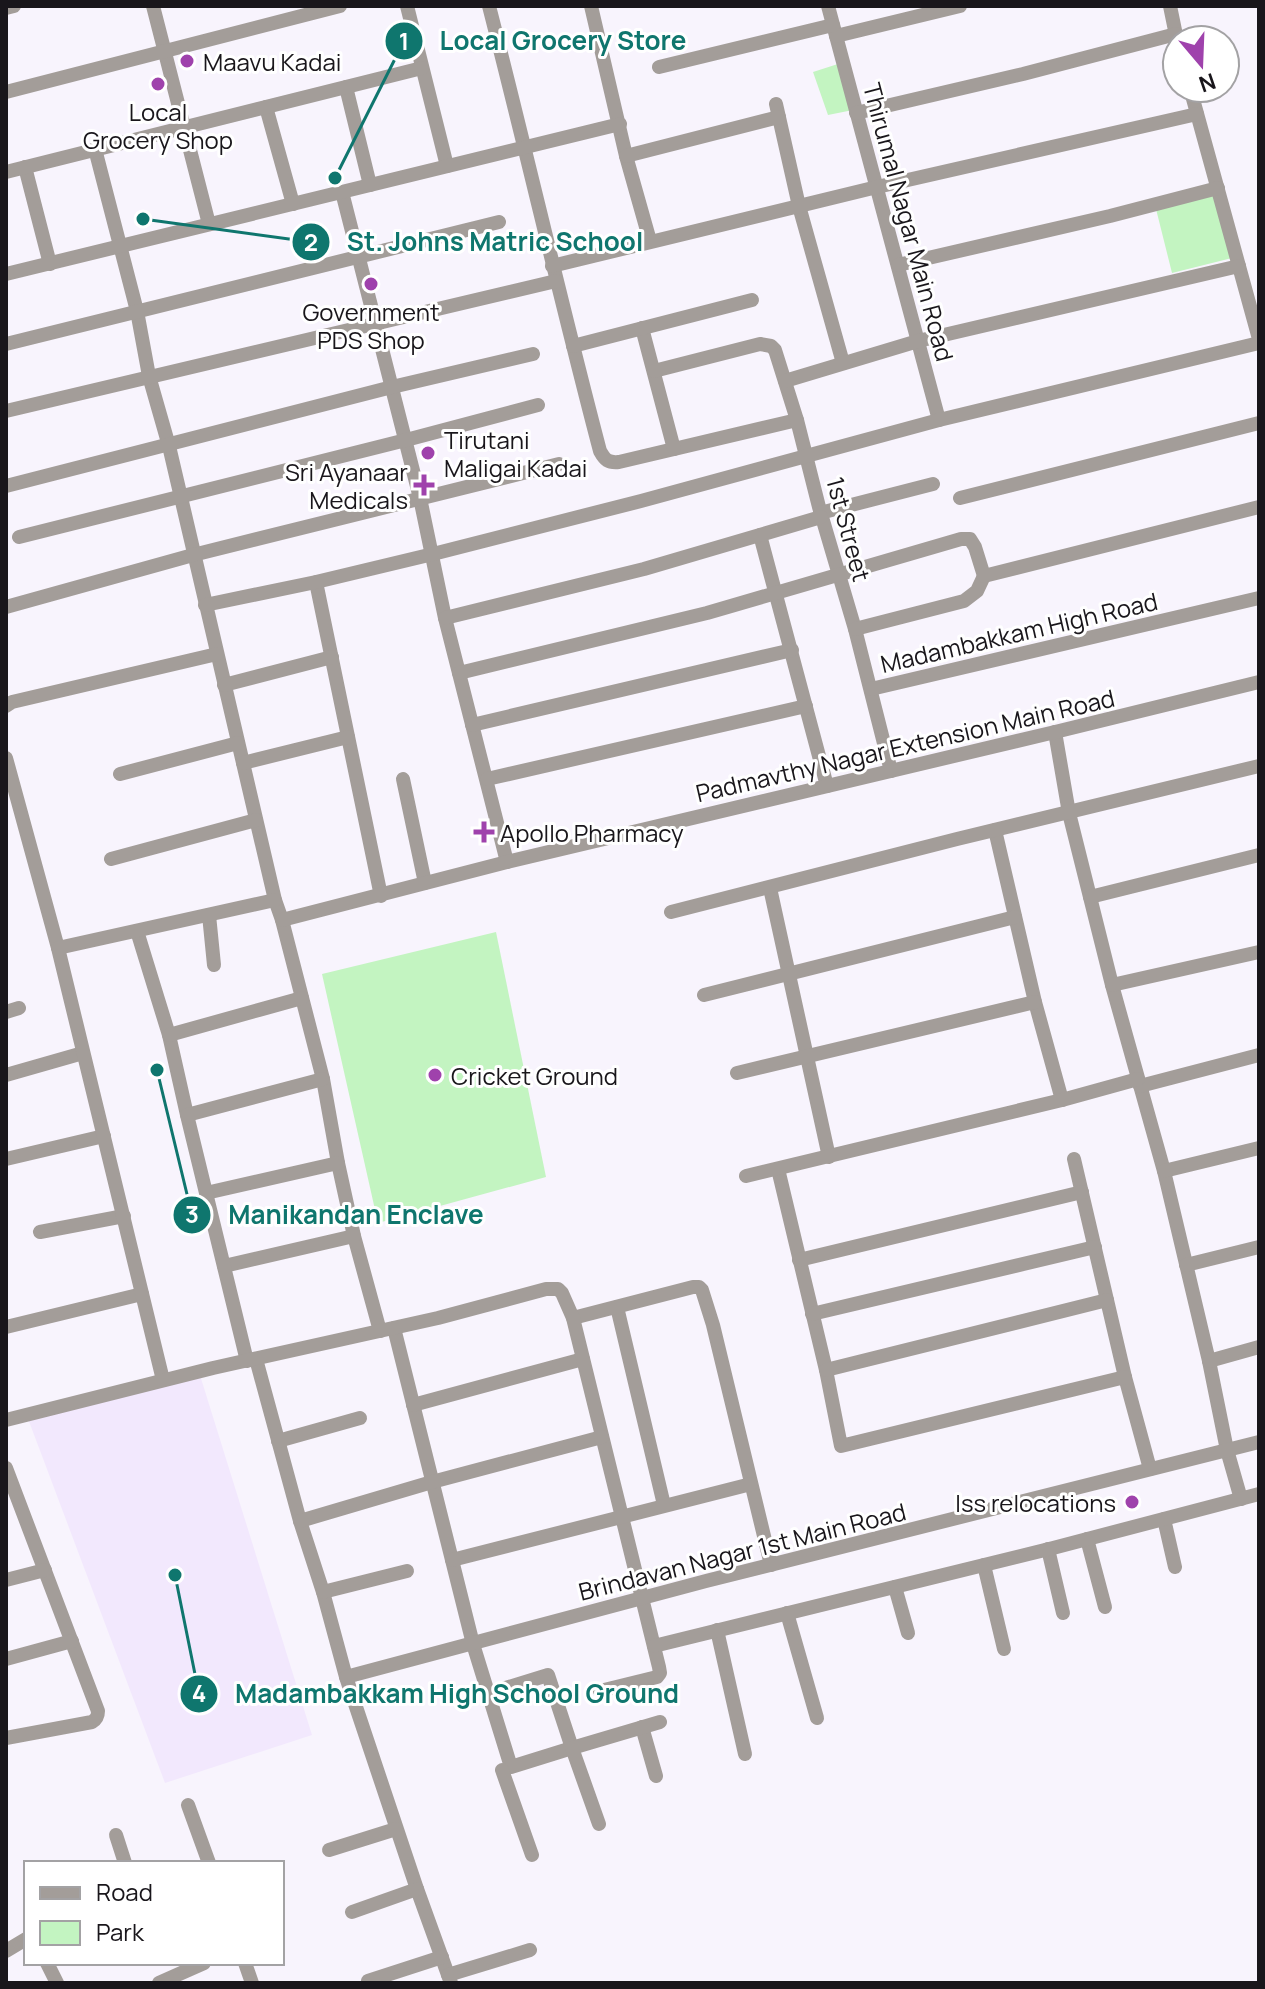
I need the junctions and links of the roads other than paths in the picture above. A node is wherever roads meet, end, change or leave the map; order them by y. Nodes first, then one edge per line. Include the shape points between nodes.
1 (14, 6) edge
2 (153, 6) edge
3 (340, 6) edge
4 (407, 6) edge
5 (489, 6) edge
6 (591, 6) edge
7 (828, 6) edge
8 (960, 6) edge
9 (6, 8) edge
10 (835, 30) junction
11 (1161, 41) edge
12 (165, 50) junction
13 (659, 67) dead end
14 (422, 68) junction
15 (346, 87) junction
16 (6, 92) edge
17 (1194, 104) edge
18 (266, 107) junction
19 (856, 113) junction
20 (1197, 114) junction
21 (620, 124) junction
22 (184, 127) junction
23 (525, 147) junction
24 (95, 149) junction
25 (626, 156) junction
26 (447, 166) junction
27 (25, 167) junction
28 (6, 172) edge
29 (370, 185) junction
30 (877, 187) junction
31 (1218, 188) junction
32 (342, 192) junction
33 (293, 204) junction
34 (799, 206) junction
35 (499, 222) dead end
36 (209, 224) junction
37 (650, 241) junction
38 (120, 246) junction
39 (359, 257) junction
40 (50, 264) junction
41 (898, 265) junction
42 (1239, 266) junction
43 (554, 273) junction
44 (6, 274) edge
45 (752, 300) dead end
46 (137, 311) junction
47 (375, 323) junction
48 (642, 328) junction
49 (918, 341) junction
50 (1259, 341) edge
51 (6, 344) edge
52 (573, 346) junction
53 (533, 354) dead end
54 (843, 363) junction
55 (654, 371) junction
56 (149, 376) junction
57 (785, 381) junction
58 (392, 387) junction
59 (538, 405) dead end
60 (6, 411) edge
61 (797, 420) junction
62 (939, 420) junction
63 (1259, 423) edge
64 (406, 440) junction
65 (169, 446) junction
66 (674, 449) junction
67 (807, 457) junction
68 (559, 464) dead end
69 (933, 484) dead end
70 (6, 486) edge
71 (181, 497) junction
72 (420, 498) junction
73 (960, 498) dead end
74 (1259, 507) edge
75 (821, 515) junction
76 (760, 535) junction
77 (19, 537) dead end
78 (433, 554) junction
79 (193, 555) junction
80 (838, 573) junction
81 (984, 576) junction
82 (316, 582) junction
83 (776, 592) junction
84 (1259, 598) edge
85 (205, 605) junction
86 (6, 607) edge
87 (445, 618) junction
88 (855, 629) junction
89 (792, 650) junction
90 (217, 654) junction
91 (332, 657) junction
92 (459, 673) junction
93 (1259, 682) edge
94 (224, 685) junction
95 (871, 689) junction
96 (6, 706) edge
97 (806, 706) junction
98 (472, 725) junction
99 (1055, 732) junction
100 (348, 737) junction
101 (238, 743) junction
102 (6, 758) edge
103 (243, 763) junction
104 (1259, 766) edge
105 (891, 771) junction
106 (120, 774) dead end
107 (403, 779) dead end
108 (487, 779) junction
109 (827, 786) junction
110 (1069, 813) junction
111 (256, 820) junction
112 (995, 830) junction
113 (1259, 855) edge
114 (111, 859) dead end
115 (507, 862) junction
116 (425, 883) junction
117 (770, 888) junction
118 (381, 896) junction
119 (1090, 897) junction
120 (275, 900) junction
121 (671, 912) dead end
122 (209, 915) junction
123 (1015, 917) junction
124 (282, 920) junction
125 (137, 931) junction
126 (58, 948) junction
127 (1259, 952) edge
128 (214, 965) dead end
129 (789, 974) junction
130 (1112, 985) junction
131 (704, 995) dead end
132 (302, 998) junction
133 (1035, 1002) junction
134 (169, 1035) junction
135 (83, 1053) junction
136 (1259, 1055) edge
137 (807, 1056) junction
138 (737, 1073) dead end
139 (6, 1075) edge
140 (323, 1079) junction
141 (1139, 1083) junction
142 (1062, 1100) junction
143 (187, 1115) junction
144 (104, 1136) junction
145 (1259, 1148) edge
146 (829, 1157) junction
147 (6, 1159) edge
148 (1074, 1159) dead end
149 (338, 1163) junction
150 (778, 1169) junction
151 (1164, 1171) junction
152 (746, 1176) dead end
153 (1082, 1192) junction
154 (206, 1193) junction
155 (124, 1216) junction
156 (40, 1232) dead end
157 (354, 1236) junction
158 (1095, 1247) junction
159 (1259, 1247) edge
160 (799, 1260) junction
161 (1186, 1265) junction
162 (224, 1266) junction
163 (142, 1294) junction
164 (1107, 1300) junction
165 (617, 1307) junction
166 (812, 1314) junction
167 (573, 1318) junction
168 (6, 1327) edge
169 (387, 1329) junction
170 (1259, 1347) edge
171 (583, 1359) junction
172 (251, 1360) junction
173 (1209, 1361) junction
174 (826, 1370) junction
175 (1125, 1377) junction
176 (163, 1380) junction
177 (413, 1405) junction
178 (360, 1418) dead end
179 (6, 1420) edge
180 (602, 1437) junction
181 (278, 1441) junction
182 (1259, 1442) edge
183 (1227, 1450) junction
184 (6, 1468) edge
185 (1150, 1469) junction
186 (432, 1482) junction
187 (751, 1484) junction
188 (10, 1492) edge
189 (1259, 1494) edge
190 (1241, 1499) junction
191 (664, 1505) junction
192 (622, 1517) junction
193 (1164, 1519) junction
194 (300, 1521) junction
195 (1087, 1539) junction
196 (1048, 1549) junction
197 (452, 1560) junction
198 (771, 1565) junction
199 (984, 1565) junction
200 (1175, 1567) dead end
201 (45, 1570) junction
202 (407, 1571) dead end
203 (6, 1580) edge
204 (895, 1587) junction
205 (323, 1592) junction
206 (642, 1598) junction
207 (1105, 1607) dead end
208 (787, 1613) junction
209 (1063, 1613) dead end
210 (717, 1630) junction
211 (908, 1633) dead end
212 (72, 1641) junction
213 (473, 1644) junction
214 (654, 1646) junction
215 (1004, 1649) dead end
216 (6, 1659) edge
217 (346, 1677) junction
218 (600, 1691) dead end
219 (489, 1693) junction
220 (817, 1718) dead end
221 (660, 1722) dead end
222 (642, 1727) junction
223 (6, 1738) edge
224 (572, 1748) junction
225 (745, 1754) dead end
226 (502, 1770) junction
227 (656, 1776) dead end
228 (188, 1805) dead end
229 (599, 1824) dead end
230 (396, 1829) junction
231 (116, 1835) dead end
232 (329, 1850) dead end
233 (532, 1855) dead end
234 (124, 1861) edge
235 (208, 1861) edge
236 (417, 1889) junction
237 (352, 1912) dead end
238 (24, 1940) edge
239 (530, 1950) dead end
240 (6, 1951) edge
241 (442, 1957) junction
242 (48, 1965) edge
243 (200, 1965) edge
244 (450, 1979) edge
245 (368, 1981) edge
246 (57, 1983) edge
247 (159, 1983) edge

1 - 9 street
2 - 12 street
3 - 12 street
4 - 14 street
5 - 23 street
6 - 21 street
7 - 10 street, Thirumal Nagar Main Road
8 - 10 street
10 - 13 street
10 - 19 street, Thirumal Nagar Main Road
11 - 19 street
12 - 16 street
12 - 22 street
14 - 15 street
14 - 26 street
15 - 18 street
15 - 29 street
17 - 20 street
18 - 22 street
18 - 33 street
19 - 30 street, Thirumal Nagar Main Road
20 - 30 street
20 - 31 street
21 - 23 street
21 - 25 street
22 - 24 street
22 - 36 street
23 - 26 street
23 - 43 street
24 - 27 street
24 - 38 street
25 - 34 street via 777,111
25 - 37 street
26 - 29 street
27 - 28 street
27 - 40 street
29 - 32 street
30 - 34 street
30 - 41 street, Thirumal Nagar Main Road
31 - 41 street
31 - 42 street
32 - 33 street
32 - 39 street
33 - 36 street
34 - 37 street
34 - 54 street
35 - 39 street
36 - 38 street
37 - 43 street
38 - 40 street
38 - 46 street
39 - 46 street
39 - 47 street
40 - 44 street
41 - 49 street, Thirumal Nagar Main Road
42 - 49 street
42 - 50 street
43 - 47 street
43 - 52 street
45 - 48 street
46 - 51 street
46 - 56 street
47 - 56 street
47 - 58 street
48 - 52 street
48 - 55 street
49 - 54 street
49 - 62 street, Thirumal Nagar Main Road
50 - 62 street
52 - 66 street via 604,458 619,462
53 - 58 street
54 - 57 street
55 - 57 street, 1st Street via 766,344 775,350
55 - 66 street
56 - 60 street
56 - 65 street
57 - 61 street, 1st Street
58 - 64 street
58 - 65 street
59 - 64 street
61 - 66 street
61 - 67 street, 1st Street
62 - 67 street
63 - 73 street
64 - 71 street
64 - 72 street
65 - 70 street
65 - 71 street
67 - 75 street, 1st Street
67 - 78 street
68 - 72 street
69 - 75 street
71 - 77 street
71 - 79 street
72 - 78 street
72 - 79 street
74 - 81 street
75 - 76 street
75 - 80 street, 1st Street
76 - 83 street
76 - 87 street
78 - 82 street
78 - 87 street
79 - 85 street
79 - 86 street
80 - 81 street via 970,539
80 - 83 street
80 - 88 street, 1st Street
81 - 88 street via 964,601
82 - 85 street
82 - 91 street
83 - 89 street
83 - 92 street
84 - 95 street, Madambakkam High Road
85 - 90 street
87 - 92 street
88 - 95 street, 1st Street
89 - 97 street
89 - 98 street
90 - 94 street
90 - 96 street
91 - 94 street
91 - 100 street
92 - 98 street
93 - 99 street, Padmavthy Nagar Extension Main Road
94 - 101 street
95 - 105 street, Madambakkam High Road
97 - 108 street
97 - 109 street
98 - 108 street
99 - 105 street, Padmavthy Nagar Extension Main Road
99 - 110 street
100 - 103 street
100 - 118 street
101 - 103 street
101 - 106 street
102 - 126 street
103 - 111 street
104 - 110 street
105 - 109 street, Padmavthy Nagar Extension Main Road
107 - 116 street
108 - 115 street
109 - 115 street, Padmavthy Nagar Extension Main Road
110 - 112 street
110 - 119 street
111 - 114 street
111 - 120 street
112 - 117 street
112 - 123 street
113 - 119 street
115 - 116 street, Padmavthy Nagar Extension Main Road
116 - 118 street, Padmavthy Nagar Extension Main Road
117 - 121 street
117 - 129 street
118 - 124 street, Padmavthy Nagar Extension Main Road
119 - 130 street
120 - 122 street
120 - 124 street
122 - 125 street
122 - 128 street
123 - 129 street
123 - 133 street
124 - 132 street
125 - 126 street
125 - 134 street
126 - 135 street
127 - 130 street
129 - 131 street
129 - 137 street
130 - 141 street
132 - 134 street
132 - 140 street
133 - 137 street
133 - 142 street
134 - 143 street
135 - 139 street
135 - 144 street
136 - 141 street
137 - 138 street
137 - 146 street
140 - 143 street
140 - 149 street
141 - 142 street
141 - 151 street
142 - 146 street
143 - 154 street
144 - 147 street
144 - 155 street
145 - 151 street
146 - 150 street
148 - 153 street
149 - 154 street
149 - 157 street
150 - 152 street
150 - 160 street
151 - 161 street
153 - 158 street
153 - 160 street
154 - 162 street
155 - 156 street
155 - 163 street
157 - 162 street
157 - 169 street
158 - 164 street
158 - 166 street
159 - 161 street
160 - 166 street
161 - 173 street
162 - 172 street
163 - 168 street
163 - 176 street
164 - 174 street
164 - 175 street
165 - 167 street
165 - 187 street via 693,1287 702,1290
165 - 191 street
166 - 174 street
167 - 169 street via 562,1293 554,1288
167 - 171 street
169 - 172 street
169 - 177 street
170 - 173 street
171 - 177 street
171 - 180 street
172 - 176 street
172 - 181 street
173 - 183 street
174 - 175 street via 841,1446
175 - 185 street
176 - 179 street
177 - 186 street
178 - 181 street
180 - 186 street
180 - 192 street
181 - 194 street
182 - 183 street, Brindavan Nagar 1st Main Road
183 - 185 street, Brindavan Nagar 1st Main Road
183 - 190 street
184 - 188 street
185 - 198 street, Brindavan Nagar 1st Main Road
186 - 194 street
186 - 197 street
187 - 191 street
187 - 198 street
188 - 201 street
189 - 190 street
190 - 193 street
191 - 192 street
192 - 197 street
192 - 206 street
193 - 195 street
193 - 200 street
194 - 205 street
195 - 196 street
195 - 207 street
196 - 199 street
196 - 209 street
197 - 213 street
198 - 206 street, Brindavan Nagar 1st Main Road
199 - 204 street
199 - 215 street
201 - 203 street
201 - 212 street
202 - 205 street
204 - 208 street
204 - 211 street
205 - 217 street
206 - 213 street, Brindavan Nagar 1st Main Road
206 - 214 street
208 - 210 street
208 - 220 street
210 - 214 street
210 - 225 street
212 - 216 street
212 - 223 street via 97,1718
213 - 217 street, Brindavan Nagar 1st Main Road
213 - 219 street
214 - 218 street via 657,1677
217 - 230 street
219 - 224 street via 548,1675
219 - 226 street
221 - 222 street
222 - 224 street
222 - 227 street
224 - 226 street
224 - 229 street
226 - 233 street
228 - 235 street
230 - 232 street
230 - 236 street
231 - 234 street
236 - 237 street
236 - 241 street
238 - 240 street
239 - 244 street
241 - 244 street
241 - 245 street
242 - 246 street
243 - 247 street

